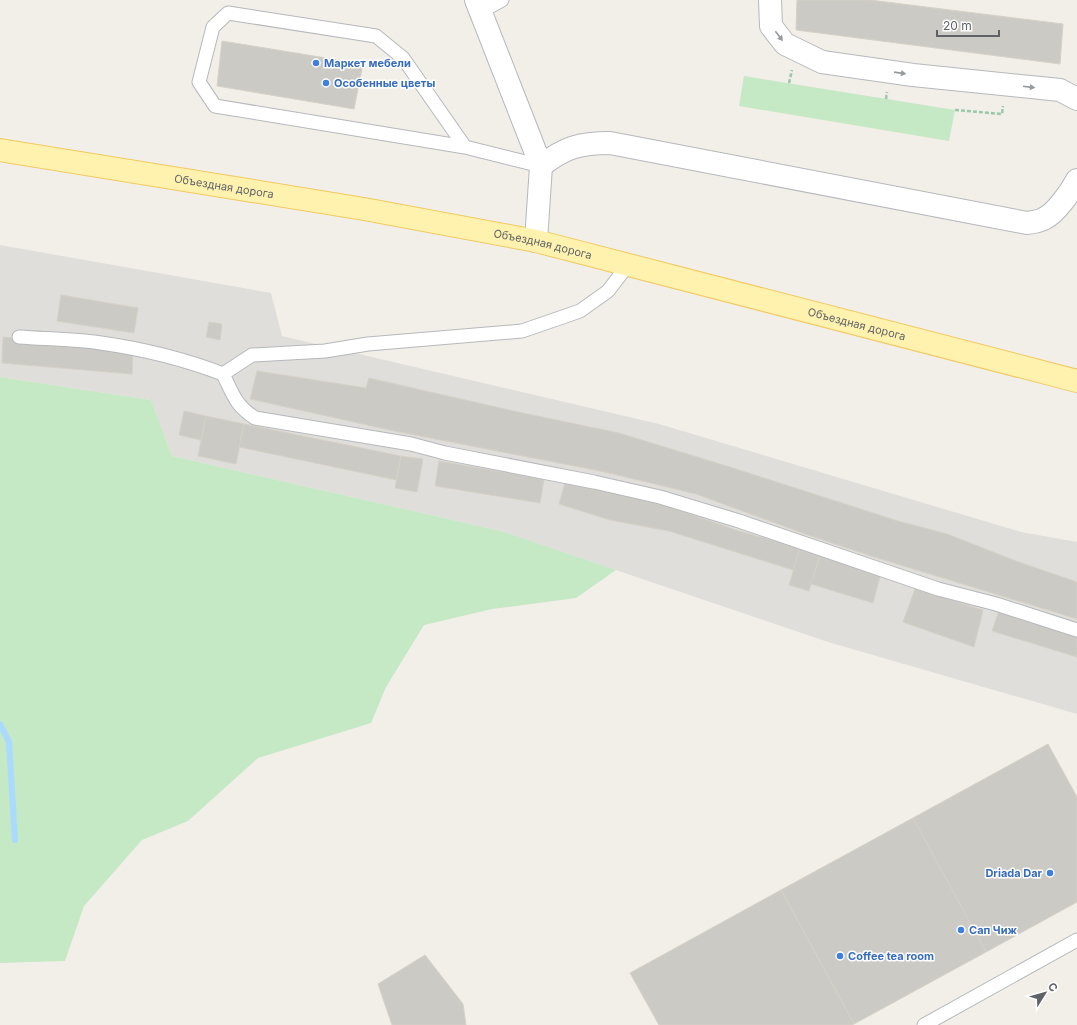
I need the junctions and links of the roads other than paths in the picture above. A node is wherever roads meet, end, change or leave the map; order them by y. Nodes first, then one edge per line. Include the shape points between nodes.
1 (502, 0) edge
2 (770, 0) edge
3 (479, 5) edge
4 (1077, 99) edge
5 (465, 148) junction
6 (0, 150) edge
7 (541, 166) junction
8 (1077, 180) edge
9 (536, 241) junction
10 (628, 265) junction
11 (19, 337) dead end
12 (223, 374) junction
13 (1077, 381) edge
14 (1077, 630) edge
15 (1077, 940) edge
16 (924, 1025) edge

1 - 3 lane
2 -> 4 street via 771,26 785,44 822,62 913,75 1060,90
3 - 7 street
5 - 5 lane via 216,106 199,82 213,27 228,13 376,36 403,58
5 - 7 lane
6 - 9 main road, Объездная дорога via 364,209
7 - 8 street via 571,147 591,142 610,142 1027,223 1046,218 1069,195
7 - 9 street
9 - 10 main road, Объездная дорога
10 - 12 lane via 608,291 580,311 522,331 368,344 325,351 252,355
10 - 13 main road, Объездная дорога
11 - 12 lane via 100,342 152,352
12 - 14 lane via 236,401 243,410 255,418 411,444 660,497 739,520 938,589 996,604
15 - 16 lane

